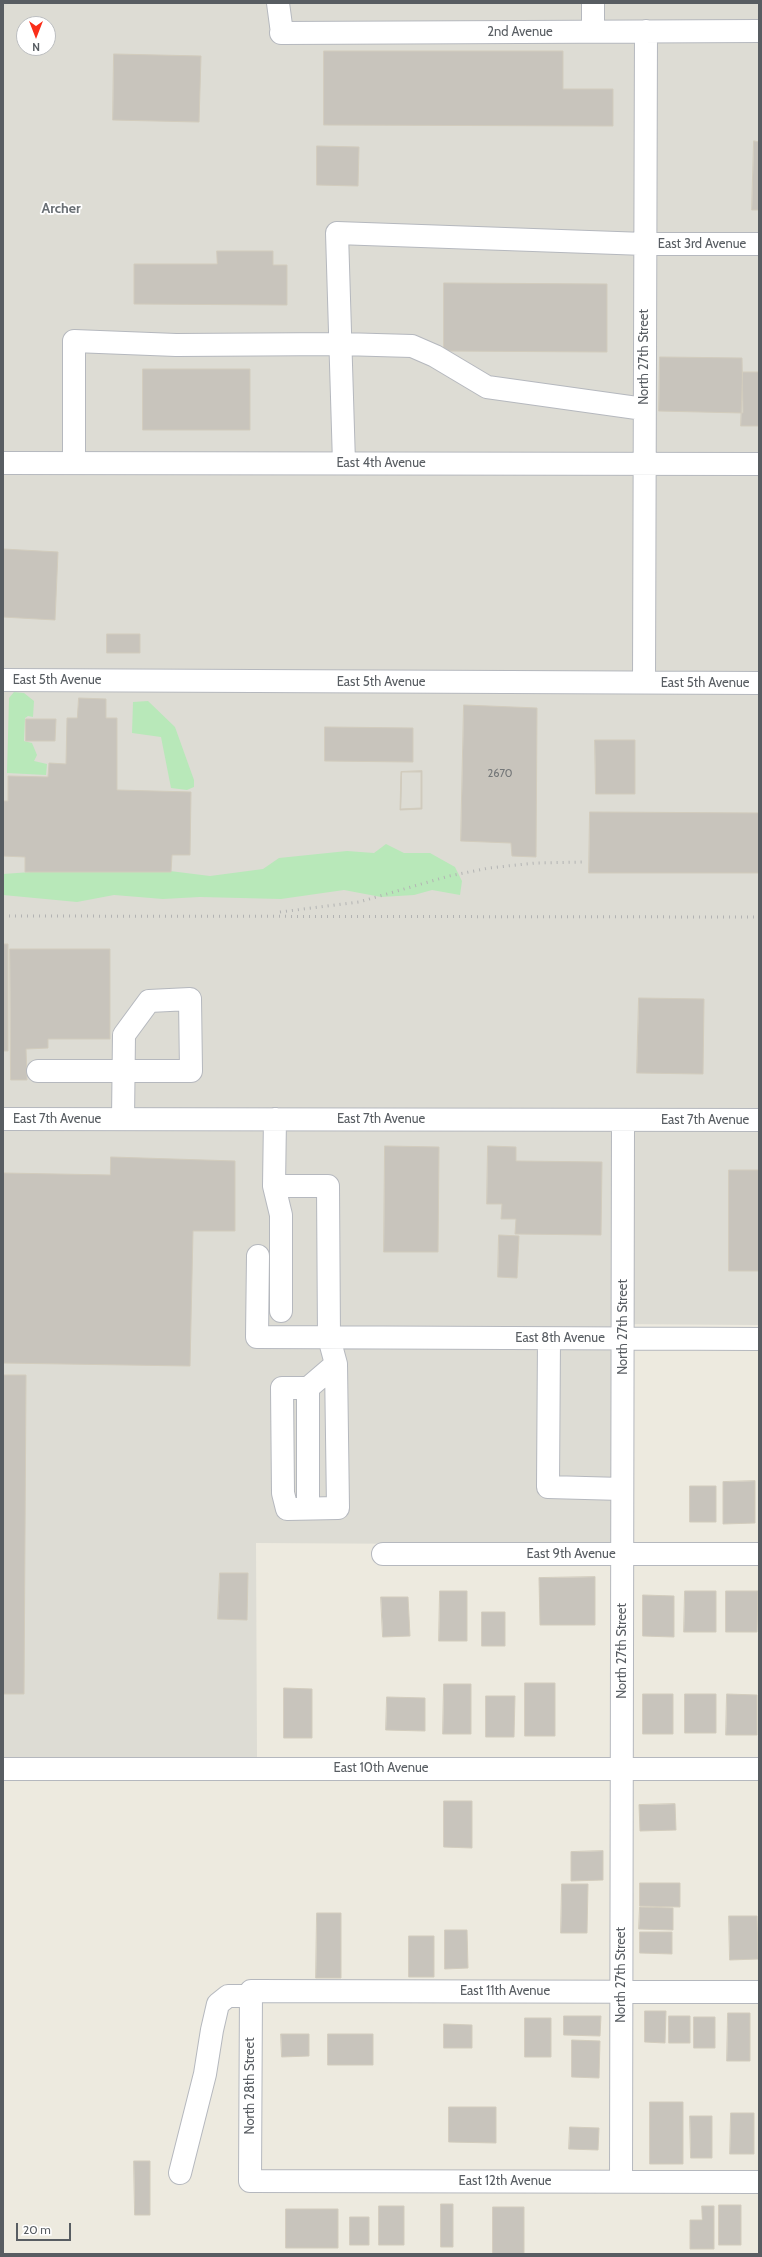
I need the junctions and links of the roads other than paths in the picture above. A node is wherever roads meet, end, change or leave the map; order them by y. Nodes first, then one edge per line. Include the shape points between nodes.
1 (278, 3) edge
2 (594, 3) edge
3 (593, 31) junction
4 (646, 31) junction
5 (759, 31) edge
6 (645, 244) junction
7 (759, 244) edge
8 (341, 344) junction
9 (644, 409) junction
10 (3, 463) edge
11 (74, 463) junction
12 (344, 463) junction
13 (644, 464) junction
14 (759, 464) edge
15 (3, 680) edge
16 (644, 682) junction
17 (759, 683) edge
18 (38, 1071) dead end
19 (3, 1119) edge
20 (123, 1119) junction
21 (275, 1119) junction
22 (623, 1120) junction
23 (759, 1120) edge
24 (274, 1186) junction
25 (258, 1256) dead end
26 (281, 1311) dead end
27 (329, 1338) junction
28 (549, 1338) junction
29 (623, 1338) junction
30 (759, 1339) edge
31 (336, 1364) junction
32 (622, 1488) junction
33 (383, 1554) dead end
34 (622, 1554) junction
35 (759, 1554) edge
36 (622, 1768) junction
37 (3, 1769) edge
38 (759, 1769) edge
39 (621, 1992) junction
40 (759, 1992) edge
41 (251, 1993) junction
42 (180, 2174) dead end
43 (250, 2181) joint
44 (621, 2181) junction
45 (759, 2182) edge

1 - 3 street, 2nd Avenue via 282,33
2 - 3 street
3 - 4 street, 2nd Avenue
4 - 5 street, 2nd Avenue
4 - 6 street, North 27th Street
6 - 7 street, East 3rd Avenue
6 - 8 street, East 3rd Avenue via 337,233
6 - 9 street, North 27th Street
8 - 9 street via 412,346 435,356 487,387
8 - 11 street via 176,345 74,341
8 - 12 street
9 - 13 street, North 27th Street
10 - 11 street, East 4th Avenue
11 - 12 street, East 4th Avenue
12 - 13 street, East 4th Avenue
13 - 14 street, East 4th Avenue
13 - 16 street, North 27th Street
15 - 16 street, East 5th Avenue
16 - 17 street, East 5th Avenue
18 - 20 street via 123,1071
19 - 20 street, East 7th Avenue
20 - 21 street, East 7th Avenue
21 - 22 street, East 7th Avenue
21 - 24 street
22 - 23 street, East 7th Avenue
22 - 29 street, North 27th Street
24 - 26 street via 281,1215
24 - 27 street via 328,1186
25 - 27 street, East 8th Avenue via 257,1337
27 - 28 street, East 8th Avenue
27 - 31 street
28 - 29 street, East 8th Avenue
28 - 32 street via 548,1487
29 - 30 street, East 8th Avenue
29 - 32 street, North 27th Street
31 - 31 street via 308,1388 282,1388 283,1493 287,1509 338,1508
32 - 34 street, North 27th Street
33 - 34 street, East 9th Avenue
34 - 35 street, East 9th Avenue
34 - 36 street, North 27th Street
36 - 37 street, East 10th Avenue
36 - 38 street, East 10th Avenue
36 - 39 street, North 27th Street
39 - 40 street, East 11th Avenue
39 - 41 street, East 11th Avenue
39 - 44 street, North 27th Street
41 - 42 street, East 11th Avenue via 228,1996 218,2004 205,2074
41 - 43 street, North 28th Street
43 - 44 street, East 12th Avenue
44 - 45 street, East 12th Avenue

